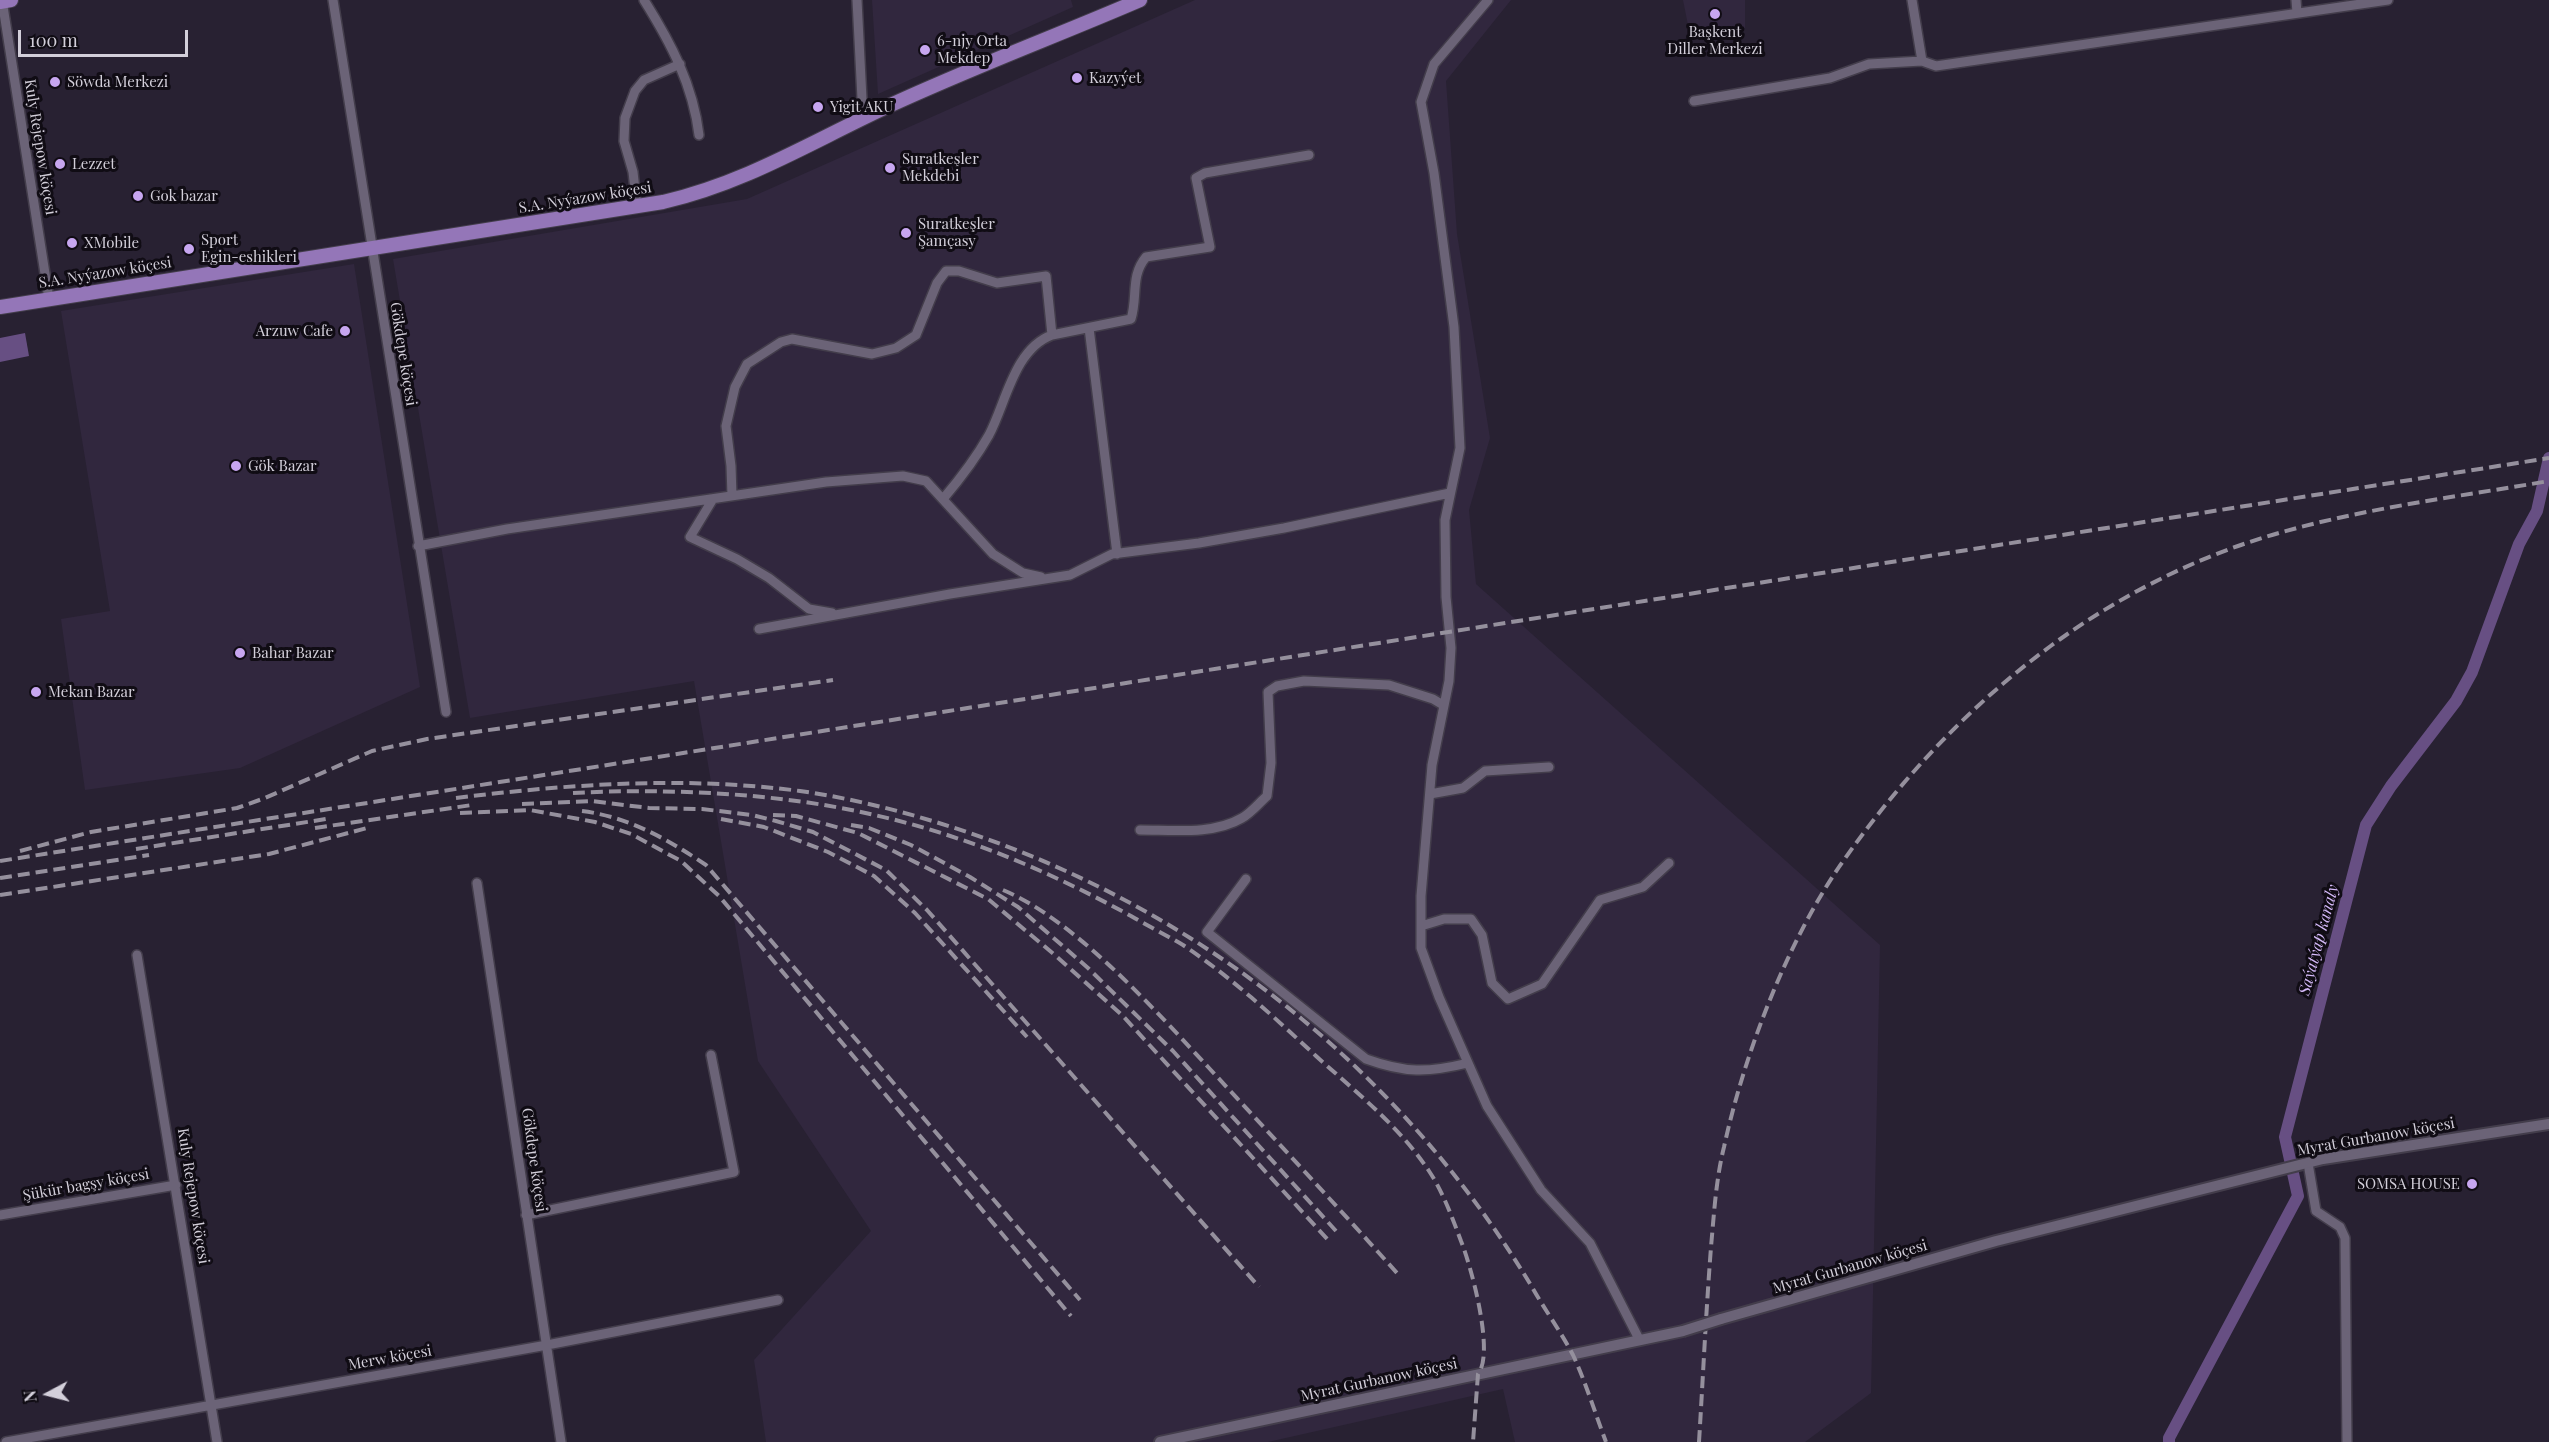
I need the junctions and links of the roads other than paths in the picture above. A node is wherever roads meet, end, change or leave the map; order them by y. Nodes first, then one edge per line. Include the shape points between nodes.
1 (333, 0) edge
2 (644, 0) edge
3 (857, 0) edge
4 (1140, 0) edge
5 (1488, 0) edge
6 (1912, 0) edge
7 (2296, 0) edge
8 (2388, 0) edge
9 (4, 1) edge
10 (2298, 13) junction
11 (1922, 61) junction
12 (680, 64) junction
13 (1694, 101) dead end
14 (863, 119) junction
15 (699, 135) dead end
16 (1309, 155) dead end
17 (637, 207) junction
18 (372, 249) junction
19 (49, 299) junction
20 (0, 307) edge
21 (1089, 328) junction
22 (1052, 335) junction
23 (1450, 493) junction
24 (732, 496) junction
25 (713, 499) junction
26 (943, 500) junction
27 (418, 546) junction
28 (1117, 554) junction
29 (1048, 579) junction
30 (837, 614) junction
31 (759, 629) dead end
32 (1443, 705) junction
33 (446, 712) dead end
34 (1549, 767) dead end
35 (1430, 794) junction
36 (1140, 830) dead end
37 (1669, 864) dead end
38 (1246, 879) dead end
39 (477, 883) dead end
40 (1421, 926) junction
41 (137, 955) dead end
42 (711, 1055) dead end
43 (1468, 1063) junction
44 (2549, 1124) edge
45 (2308, 1163) junction
46 (176, 1185) junction
47 (0, 1215) edge
48 (526, 1215) junction
49 (778, 1300) dead end
50 (1639, 1339) junction
51 (547, 1345) junction
52 (210, 1406) junction
53 (6, 1442) edge
54 (217, 1442) edge
55 (561, 1442) edge
56 (1160, 1442) edge
57 (2347, 1442) edge

1 - 18 street, Gökdepe köçesi
2 - 12 street
3 - 14 street
4 - 14 main road, S.A. Nyýazow köçesi
5 - 23 street via 1434,64 1421,102 1454,327 1460,448
6 - 11 street
7 - 10 street
8 - 10 street
9 - 19 street, Kuly Rejepow köçesi
10 - 11 street via 1936,66
11 - 13 street via 1869,64 1830,78
12 - 15 street via 696,110
12 - 17 street via 645,80 635,91 625,118 624,141
14 - 17 main road, S.A. Nyýazow köçesi via 719,187
16 - 21 street via 1205,173 1196,178 1210,247 1146,257 1138,267 1131,319
17 - 18 main road, S.A. Nyýazow köçesi
18 - 19 main road, S.A. Nyýazow köçesi
18 - 27 street, Gökdepe köçesi
19 - 20 main road, S.A. Nyýazow köçesi
21 - 22 street
21 - 28 street
22 - 24 street via 1046,276 997,283 946,271 937,283 916,335 896,348 872,354 792,339 781,342 747,364 735,387 726,426
22 - 26 street via 1039,340 1014,375 990,433
23 - 28 street via 1273,530
23 - 32 street via 1445,520 1451,648
24 - 25 street
24 - 26 street via 903,476 926,481
25 - 27 street
25 - 30 street via 690,537 769,578 809,609
26 - 29 street via 993,554 1023,573
27 - 33 street, Gökdepe köçesi
28 - 29 street via 1070,575
29 - 30 street
30 - 31 street
32 - 35 street
32 - 36 street via 1389,684 1304,681 1277,686 1268,692 1272,763 1267,796 1243,818 1224,826
34 - 35 street via 1485,771 1462,788
35 - 40 street
37 - 40 street via 1643,887 1600,900 1542,984 1508,999 1492,983 1482,935 1471,919 1444,919
38 - 43 street via 1207,932 1366,1059 1414,1071
39 - 48 street, Gökdepe köçesi
40 - 43 street via 1421,948
41 - 46 street, Kuly Rejepow köçesi
42 - 48 street via 734,1172
43 - 50 street via 1487,1106 1541,1190 1590,1243
44 - 45 street, Myrat Gurbanow köçesi
45 - 50 street, Myrat Gurbanow köçesi, bridge via 1996,1241
45 - 57 street via 2316,1211 2340,1227 2345,1238
46 - 47 street, Şükür bagşy köçesi
46 - 52 street, Kuly Rejepow köçesi
48 - 51 street, Gökdepe köçesi
49 - 51 street, Merw köçesi
50 - 56 street, Myrat Gurbanow köçesi
51 - 52 street, Merw köçesi
51 - 55 street, Gökdepe köçesi
52 - 53 street, Merw köçesi
52 - 54 street, Kuly Rejepow köçesi

